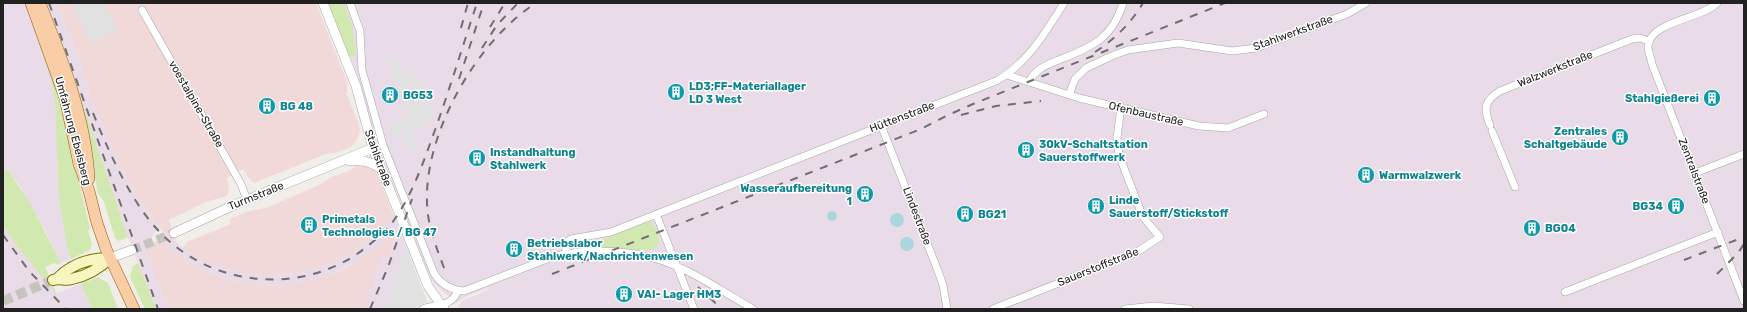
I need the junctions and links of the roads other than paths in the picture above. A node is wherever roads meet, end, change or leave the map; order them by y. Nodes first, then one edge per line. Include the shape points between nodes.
1 (32, 3) edge
2 (40, 3) edge
3 (323, 3) edge
4 (350, 3) edge
5 (1064, 3) edge
6 (1123, 3) edge
7 (1366, 3) edge
8 (1717, 3) edge
9 (142, 10) dead end
10 (1649, 41) junction
11 (1007, 75) junction
12 (1029, 82) junction
13 (1069, 95) junction
14 (1121, 108) junction
15 (1264, 114) dead end
16 (881, 125) junction
17 (383, 145) junction
18 (373, 148) junction
19 (1744, 154) edge
20 (339, 162) junction
21 (381, 169) junction
22 (1695, 173) junction
23 (1515, 187) dead end
24 (89, 191) junction
25 (247, 200) junction
26 (656, 214) junction
27 (1718, 232) junction
28 (174, 233) tunnel mouth
29 (132, 250) tunnel mouth
30 (566, 253) junction
31 (110, 258) junction
32 (677, 266) junction
33 (55, 280) tunnel mouth
34 (458, 290) junction
35 (1565, 292) dead end
36 (1744, 301) edge
37 (442, 307) edge
38 (134, 309) edge
39 (423, 309) edge
40 (694, 309) edge
41 (754, 309) edge
42 (947, 309) edge
43 (993, 309) edge
44 (1125, 309) edge
45 (1189, 309) edge

1 - 24 main road, Umfahrung Ebelsberg via 66,98 79,164
2 - 24 main road, Umfahrung Ebelsberg via 73,95 88,162
3 - 18 street, Stahlstraße via 356,86
4 - 17 street via 360,31 362,70
5 - 11 street, Hüttenstraße via 1022,61
6 - 12 street via 1116,23 1108,33 1084,49 1039,69
7 - 13 street, Stahlwerkstraße via 1280,40 1250,49 1232,51 1178,43 1128,50 1086,68 1075,79
8 - 10 street via 1707,10 1665,26 1655,32
9 - 25 street, voestalpine-Straße via 241,184
10 - 22 street, Zentralstraße via 1652,64
10 - 23 street, Walzwerkstraße via 1632,39 1492,96 1485,110
11 - 12 street
11 - 16 street, Hüttenstraße
12 - 13 street, Ofenbaustraße
13 - 14 street, Ofenbaustraße
14 - 15 street, Ofenbaustraße via 1199,126 1224,128
14 - 43 street, Sauerstoffstraße via 1117,130 1119,155 1143,217 1160,237 1131,255
16 - 26 street, Hüttenstraße
16 - 42 street, Lindestraße via 938,271
17 - 18 street
17 - 34 street via 434,273 443,284
18 - 20 street, Turmstraße
18 - 21 street, Stahlstraße
19 - 22 street
20 - 21 street, Turmstraße via 366,160
20 - 25 street, Turmstraße
21 - 37 street, Stahlstraße via 428,286
22 - 27 street, Zentralstraße
24 - 31 main road, Umfahrung Ebelsberg
25 - 28 street, Turmstraße
26 - 30 street, Hüttenstraße via 603,235 571,239 566,244
26 - 32 street
27 - 35 street
27 - 36 street, Zentralstraße
29 - 31 street
30 - 32 street via 624,253
30 - 34 street via 472,289
31 - 33 main road via 92,259 66,270
31 - 38 main road, Umfahrung Ebelsberg
32 - 40 street
32 - 41 street
34 - 37 street via 456,296
37 - 39 street
44 - 45 street via 1153,306

